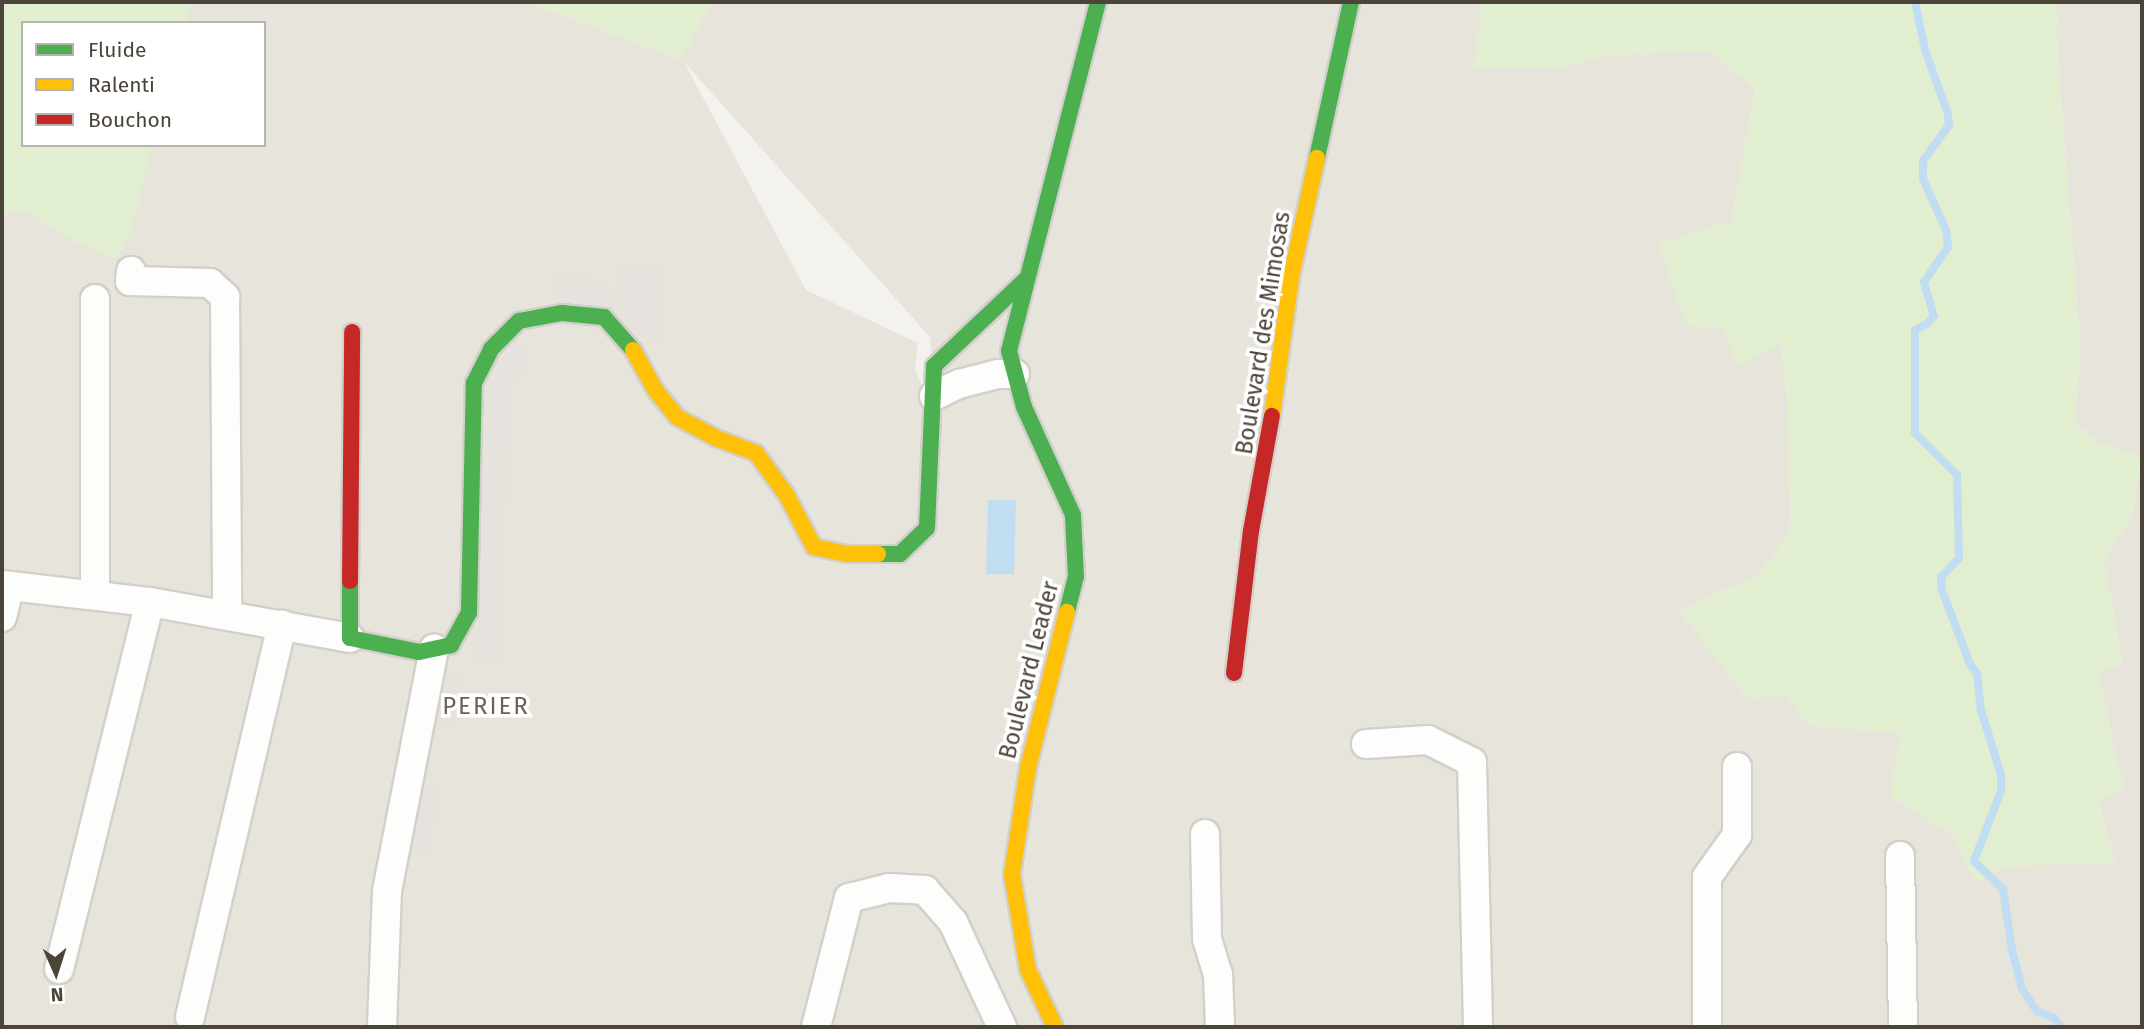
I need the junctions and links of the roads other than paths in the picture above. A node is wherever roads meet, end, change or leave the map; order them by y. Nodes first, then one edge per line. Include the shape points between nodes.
1 (1098, 2) edge
2 (1351, 2) edge
3 (131, 271) dead end
4 (1026, 279) junction
5 (95, 299) dead end
6 (352, 332) dead end
7 (1015, 374) junction
8 (934, 396) junction
9 (6, 585) edge
10 (95, 593) junction
11 (150, 602) junction
12 (227, 614) junction
13 (2, 617) edge
14 (282, 625) junction
15 (349, 638) junction
16 (434, 649) junction
17 (1234, 673) dead end
18 (1366, 744) dead end
19 (1737, 767) dead end
20 (1205, 834) dead end
21 (1900, 856) dead end
22 (58, 969) dead end
23 (190, 1017) dead end
24 (382, 1027) edge
25 (817, 1027) edge
26 (1002, 1027) edge
27 (1055, 1027) edge
28 (1220, 1027) edge
29 (1478, 1027) edge
30 (1707, 1027) edge
31 (1903, 1027) edge

1 - 4 street, Boulevard Leader
2 - 17 street, Boulevard des Mimosas via 1291,277
3 - 12 street via 130,281 210,283 225,297
4 - 7 street, Boulevard Leader via 1009,351
4 - 8 street via 934,366
5 - 10 street
6 - 15 street
7 - 8 street via 959,384
7 - 27 street, Boulevard Leader via 1024,407 1073,515 1076,577 1028,768 1012,874 1028,970
8 - 16 street via 927,528 900,554 846,554 814,547 786,494 756,453 677,417 656,391 637,355 604,317 562,313 519,321 491,349 474,383 469,613 451,646
9 - 10 street
9 - 13 street
10 - 11 street
11 - 12 street
11 - 22 street
12 - 14 street
14 - 15 street
14 - 23 street
15 - 16 street via 419,652
16 - 24 street via 387,891
18 - 29 street via 1428,740 1472,762
19 - 30 street via 1737,835 1707,877
20 - 28 street via 1207,939 1218,974
21 - 31 street
25 - 26 street via 849,898 889,888 925,890 953,922

